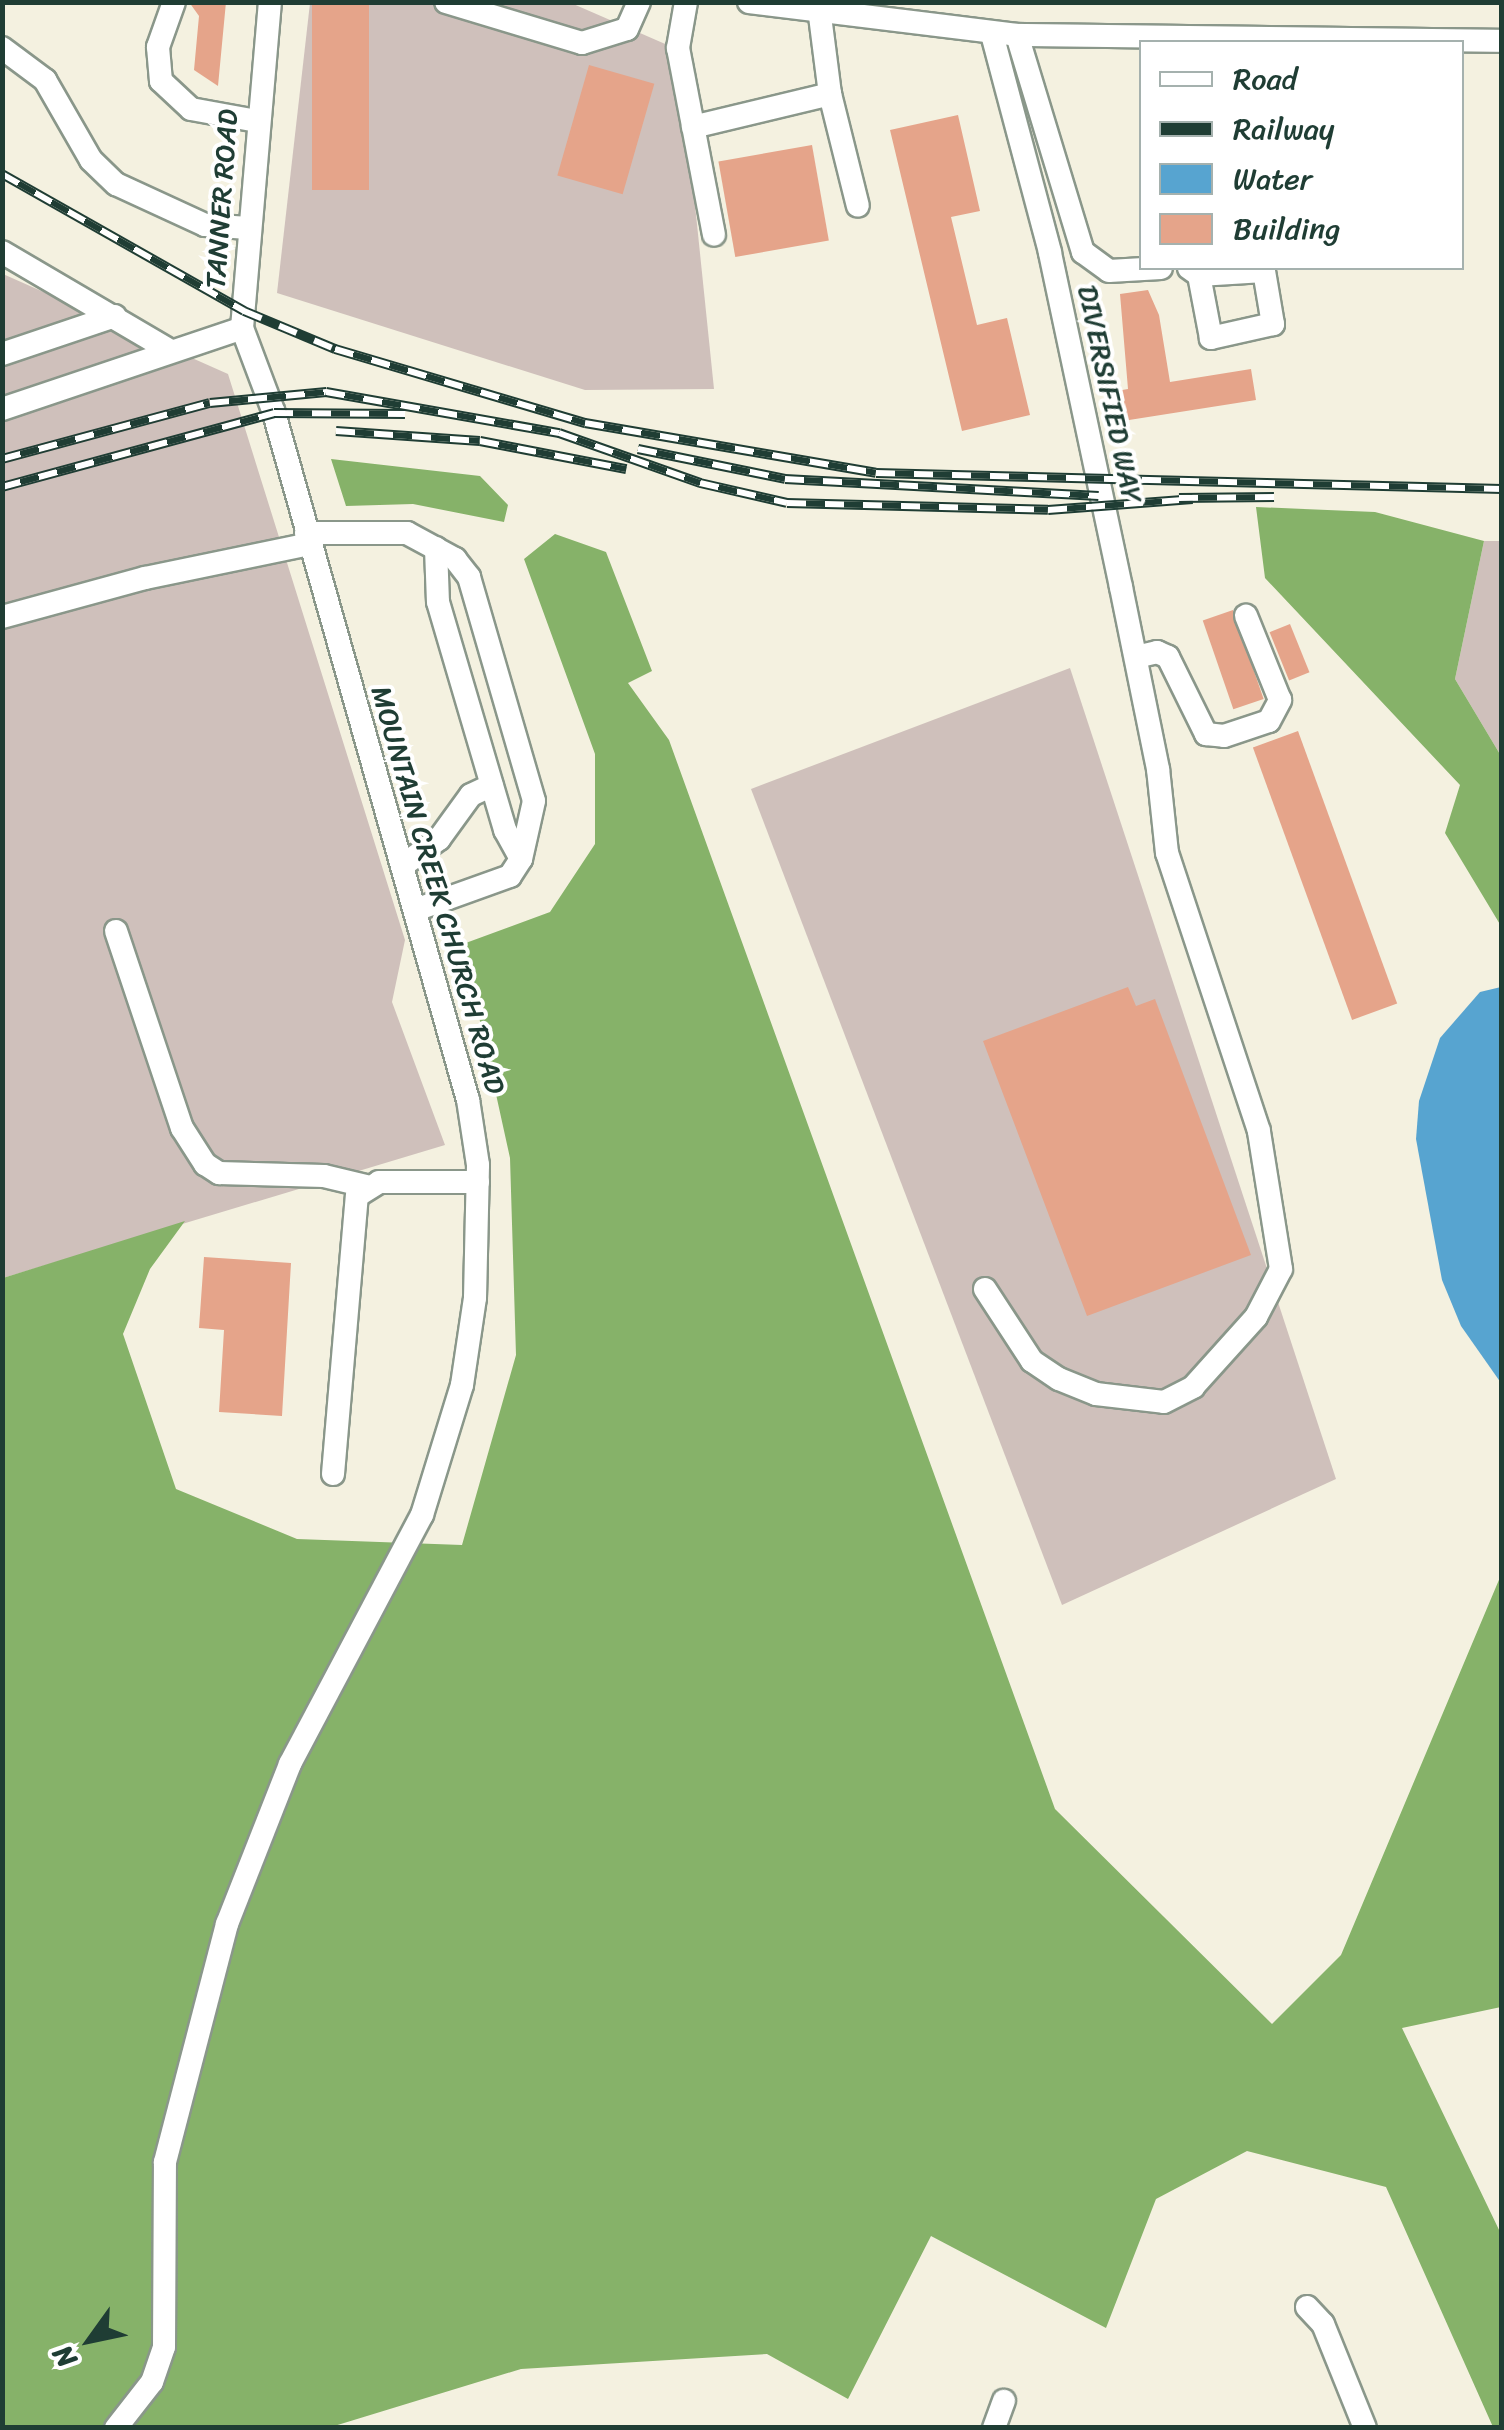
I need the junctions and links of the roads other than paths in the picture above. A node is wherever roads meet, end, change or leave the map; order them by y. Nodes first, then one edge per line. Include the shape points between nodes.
1 (174, 2) edge
2 (270, 2) edge
3 (446, 2) edge
4 (639, 2) edge
5 (686, 2) edge
6 (748, 2) edge
7 (820, 16) junction
8 (992, 34) junction
9 (1017, 35) junction
10 (1363, 40) edge
11 (1464, 41) edge
12 (1502, 42) edge
13 (2, 48) edge
14 (830, 94) junction
15 (257, 122) junction
16 (693, 126) junction
17 (858, 206) dead end
18 (248, 228) junction
19 (714, 235) dead end
20 (2, 252) edge
21 (1139, 269) edge
22 (115, 316) junction
23 (242, 328) junction
24 (171, 351) junction
25 (2, 354) edge
26 (2, 409) edge
27 (307, 539) junction
28 (436, 548) junction
29 (2, 616) edge
30 (1246, 616) dead end
31 (1136, 657) junction
32 (492, 785) junction
33 (520, 860) junction
34 (402, 866) junction
35 (415, 910) junction
36 (116, 931) dead end
37 (478, 1182) junction
38 (366, 1186) junction
39 (985, 1288) dead end
40 (333, 1474) dead end
41 (1308, 2307) dead end
42 (1004, 2402) dead end
43 (116, 2428) edge
44 (994, 2428) edge
45 (1366, 2428) edge

1 - 15 street via 158,47 161,81 192,109
2 - 15 street, TANNER ROAD
3 - 4 street via 582,43 627,30
5 - 16 street via 678,48
6 - 7 street
7 - 8 street
7 - 14 street
8 - 9 street
8 - 31 street, DIVERSIFIED WAY via 1050,252
9 - 10 street
9 - 21 street via 1083,252 1109,271
11 - 12 street
13 - 18 street via 45,80 91,160 116,184 205,225
14 - 16 street
14 - 17 street
15 - 18 street, TANNER ROAD
16 - 19 street
18 - 23 street, TANNER ROAD
20 - 22 street
22 - 24 street
22 - 25 street
23 - 24 street, TANNER ROAD
23 - 27 street, MOUNTAIN CREEK CHURCH ROAD
24 - 26 street, TANNER ROAD
27 - 28 street via 392,531
27 - 29 street
27 - 34 street, MOUNTAIN CREEK CHURCH ROAD
28 - 32 street via 438,602
28 - 33 street via 469,576 534,801
30 - 31 street via 1280,700 1270,721 1224,736 1206,734 1168,657
31 - 39 street, DIVERSIFIED WAY via 1166,853 1259,1132 1281,1268 1256,1317 1192,1386 1164,1402 1096,1394 1059,1379 1032,1360
32 - 33 street
32 - 34 street via 471,795 439,839
33 - 35 street via 495,886
34 - 35 street, MOUNTAIN CREEK CHURCH ROAD
35 - 37 street, MOUNTAIN CREEK CHURCH ROAD via 468,1100
36 - 38 street via 182,1128 205,1164 220,1173 324,1176
37 - 38 street
37 - 43 street, MOUNTAIN CREEK CHURCH ROAD via 475,1298 444,1454 402,1557 290,1764 228,1924 165,2162 164,2347 152,2382
38 - 40 street via 353,1210
41 - 45 street via 1322,2324
42 - 44 street

